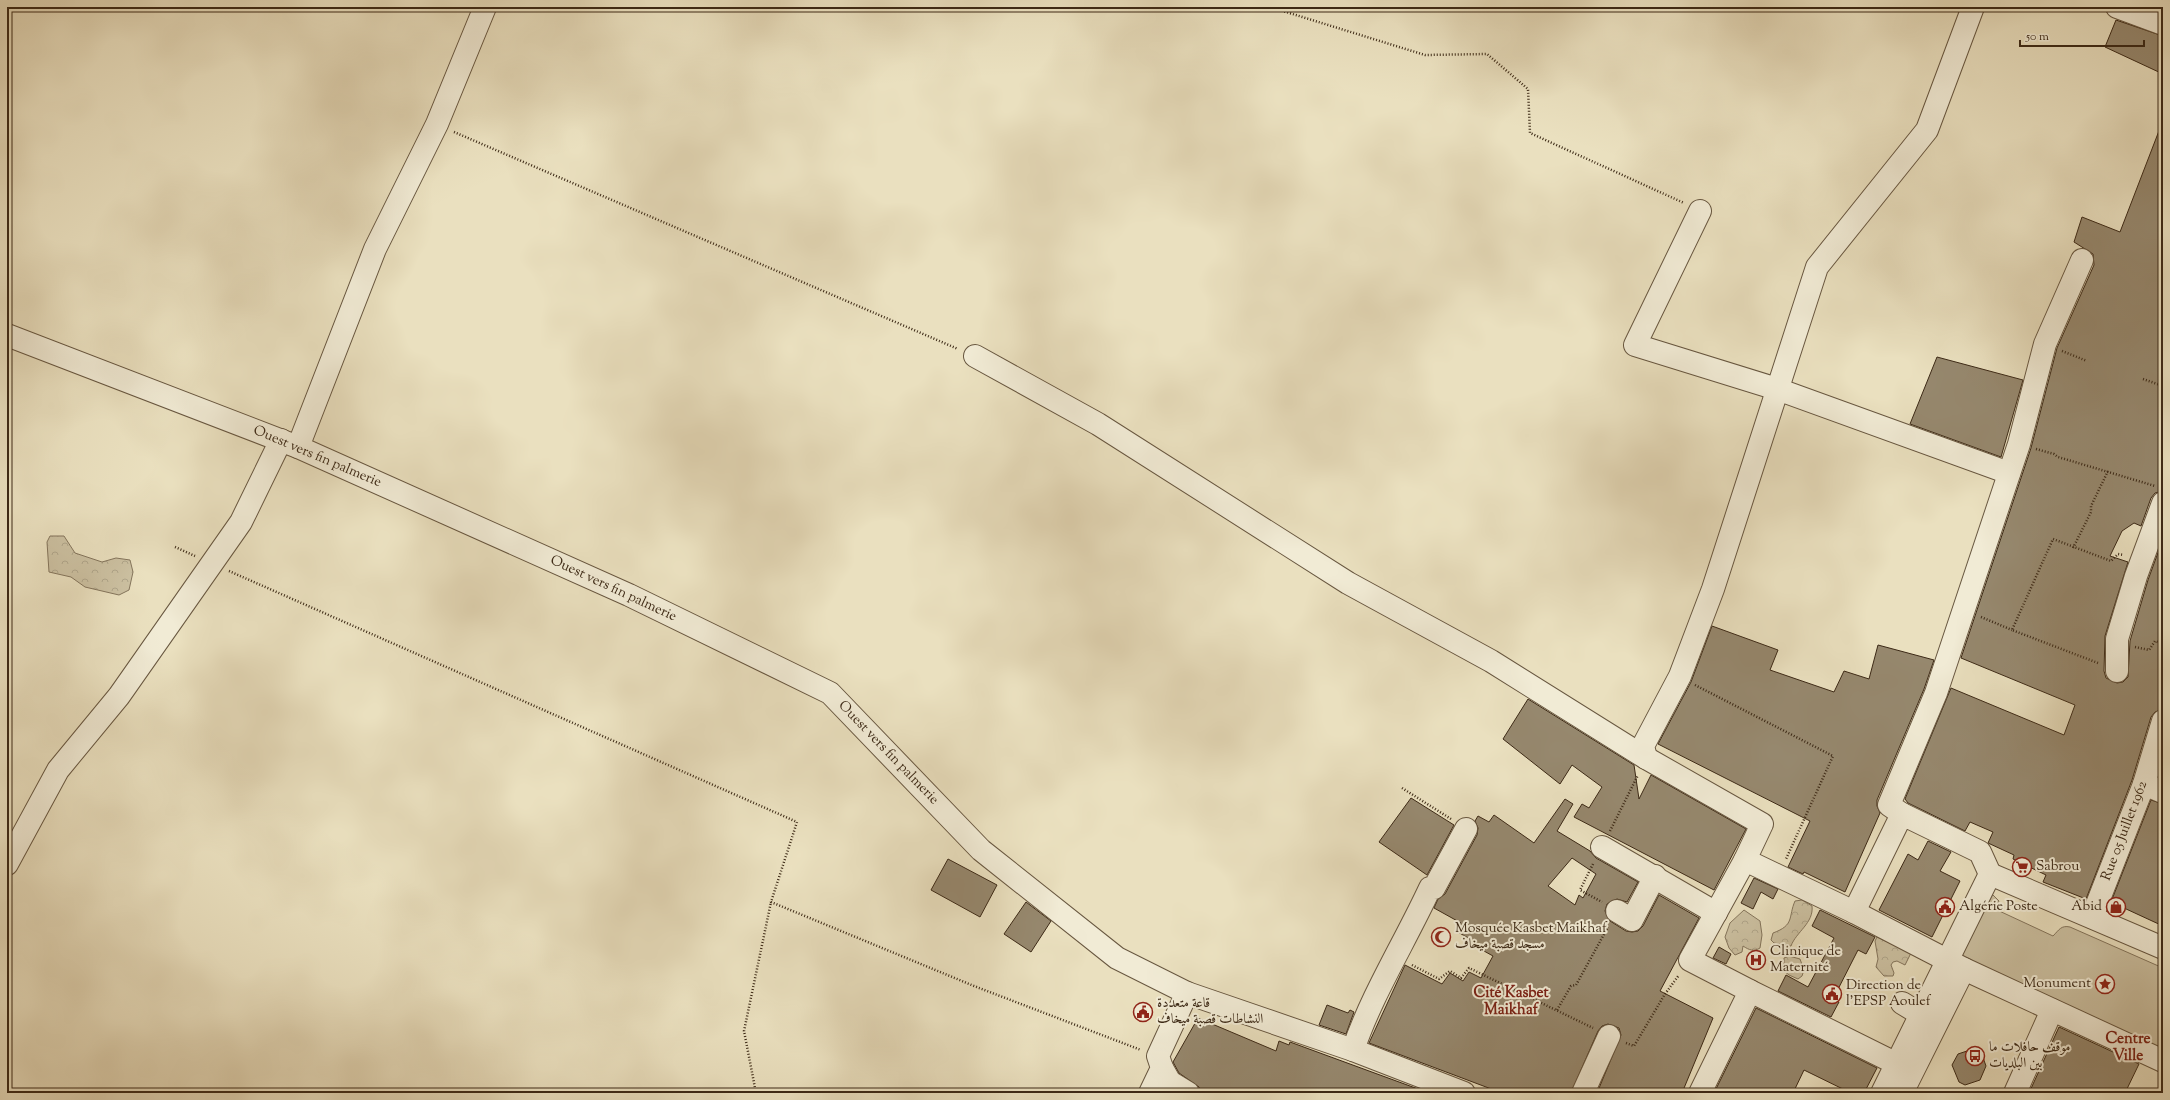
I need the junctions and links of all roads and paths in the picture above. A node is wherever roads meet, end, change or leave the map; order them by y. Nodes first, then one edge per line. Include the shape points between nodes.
1 (485, 7) edge
2 (1270, 7) edge
3 (1973, 7) edge
4 (2117, 7) edge
5 (2163, 24) edge
6 (437, 124) junction
7 (1700, 211) joint
8 (2082, 260) dead end
9 (7, 335) edge
10 (2045, 344) junction
11 (975, 356) joint
12 (2087, 360) dead end
13 (2143, 379) dead end
14 (2163, 386) edge
15 (1777, 389) junction
16 (290, 443) junction
17 (2019, 444) junction
18 (2108, 471) junction
19 (2009, 473) junction
20 (2160, 495) edge
21 (175, 548) dead end
22 (2073, 548) junction
23 (2142, 559) junction
24 (212, 564) junction
25 (1963, 615) junction
26 (2012, 630) junction
27 (2163, 644) edge
28 (2117, 661) junction
29 (1680, 676) junction
30 (2163, 721) edge
31 (1646, 758) junction
32 (1402, 788) dead end
33 (2153, 788) edge
34 (1902, 814) junction
35 (1466, 830) joint
36 (1602, 847) junction
37 (1745, 860) junction
38 (7, 864) edge
39 (1990, 874) junction
40 (1655, 876) junction
41 (1779, 876) junction
42 (772, 902) junction
43 (1617, 911) junction
44 (1854, 912) junction
45 (1716, 913) junction
46 (2092, 917) junction
47 (2163, 948) edge
48 (1396, 957) junction
49 (1690, 960) junction
50 (1955, 964) junction
51 (1750, 991) junction
52 (1187, 993) junction
53 (1902, 1003) dead end
54 (1557, 1010) junction
55 (2052, 1010) junction
56 (1928, 1019) junction
57 (1609, 1036) junction
58 (1352, 1050) junction
59 (2163, 1061) edge
60 (1160, 1062) junction
61 (1897, 1064) junction
62 (756, 1093) edge
63 (1150, 1093) edge
64 (1188, 1093) edge
65 (1464, 1093) edge
66 (1583, 1093) edge
67 (1700, 1093) edge
68 (1888, 1093) edge
69 (2015, 1093) edge

1 - 6 street
2 - 7 path via 1425,55 1487,54 1528,89 1530,133
3 - 15 street via 1927,130 1817,267
4 - 5 street
6 - 11 path
6 - 16 street via 375,249
7 - 15 street via 1635,345
8 - 10 street
9 - 16 street, Ouest vers fin palmerie
10 - 12 path
10 - 17 street
11 - 31 street via 1098,424 1348,584 1491,661
13 - 14 path
15 - 19 street
15 - 29 street via 1713,589
16 - 24 street
16 - 52 street, Ouest vers fin palmerie via 629,595 830,693 981,850 1117,958
17 - 18 path
17 - 19 street
18 - 20 path
18 - 22 path
19 - 25 street
20 - 23 street
21 - 24 path
22 - 23 path via 2111,561 2118,554
22 - 26 path via 2053,539
23 - 28 street via 2118,639
24 - 38 street via 119,696 58,770
24 - 42 path via 797,822
25 - 26 path via 1982,617
25 - 34 street via 1936,693 1889,805
26 - 28 path
27 - 28 path via 2155,641 2149,650 2131,646
29 - 31 street via 1643,746
29 - 41 path via 1833,756
30 - 33 street, Rue 05 Juillet 1962
31 - 36 path
31 - 37 street via 1762,824
32 - 35 path
33 - 46 street, Rue 05 Juillet 1962
34 - 39 street via 1980,852
34 - 44 street
35 - 48 street via 1434,888 1430,888
36 - 40 street
36 - 43 path via 1580,890
37 - 41 street
37 - 45 street
39 - 46 street
39 - 50 street
40 - 43 street via 1632,920
40 - 45 street
41 - 44 street
42 - 60 path
42 - 62 path via 744,1031
43 - 54 path via 1576,985 1571,986
44 - 50 street
45 - 49 street
46 - 47 street
48 - 54 path via 1439,979 1450,971 1461,978 1469,968
48 - 58 street via 1362,1023
49 - 51 street
49 - 57 path via 1665,994 1634,1046
50 - 55 street
50 - 56 street
51 - 61 street
51 - 67 street
52 - 58 street, Ouest vers fin palmerie
52 - 60 street
53 - 56 street
54 - 57 path
55 - 59 street
55 - 69 street
56 - 61 street
56 - 68 street
57 - 66 street
58 - 65 street, Ouest vers fin palmerie
60 - 63 street
60 - 64 street via 1170,1082
61 - 68 street

